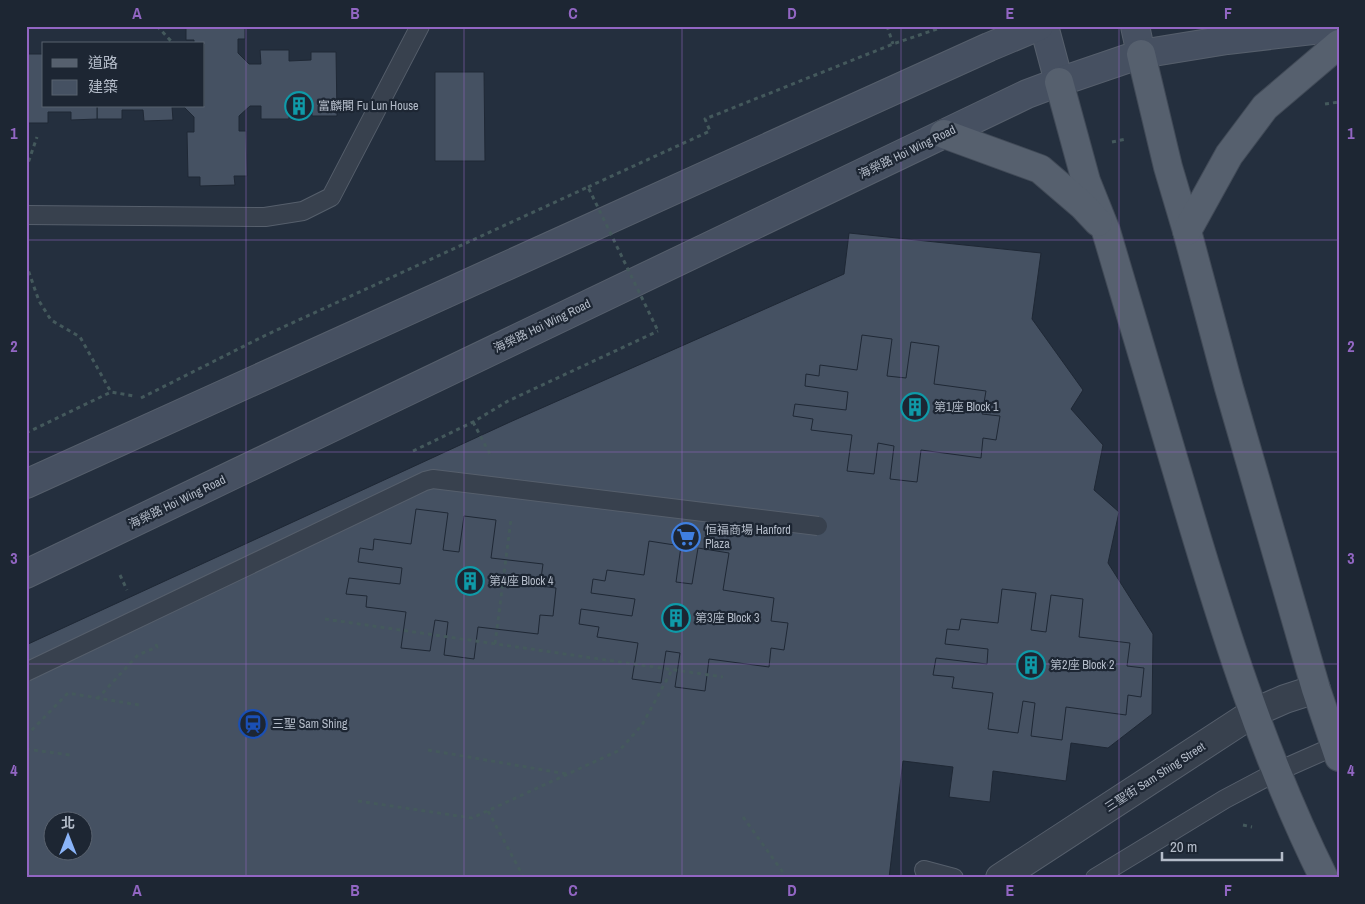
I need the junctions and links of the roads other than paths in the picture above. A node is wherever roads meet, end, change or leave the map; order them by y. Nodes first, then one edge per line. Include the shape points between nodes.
1 (420, 26) edge
2 (1039, 26) edge
3 (1044, 26) edge
4 (1135, 26) edge
5 (1339, 27) edge
6 (1339, 44) edge
7 (1141, 54) junction
8 (1059, 82) junction
9 (944, 134) junction
10 (26, 215) edge
11 (1106, 231) junction
12 (1187, 231) junction
13 (26, 484) edge
14 (818, 526) dead end
15 (26, 574) edge
16 (26, 672) edge
17 (1316, 689) junction
18 (1253, 713) junction
19 (1337, 751) edge
20 (1276, 772) junction
21 (924, 870) dead end
22 (954, 878) edge
23 (1000, 878) edge
24 (1096, 878) edge
25 (1324, 878) edge

1 - 10 lane via 331,197 303,211 264,217
2 - 13 main road
3 - 8 main road
4 - 7 main road
5 - 7 main road, 海榮路 Hoi Wing Road
6 - 12 main road via 1265,107 1229,154
7 - 8 main road, 海榮路 Hoi Wing Road
7 - 12 main road via 1158,130
8 - 9 main road, 海榮路 Hoi Wing Road
8 - 11 main road via 1086,181
9 - 11 main road via 1040,169 1082,205
9 - 15 main road, 海榮路 Hoi Wing Road
11 - 18 main road via 1218,611
12 - 17 main road
14 - 16 lane, bridge via 433,479
17 - 18 street, 三聖街 Sam Shing Street
17 - 19 main road
18 - 20 main road
18 - 23 street, 三聖街 Sam Shing Street
19 - 20 lane
20 - 24 lane
20 - 25 main road
21 - 22 lane

